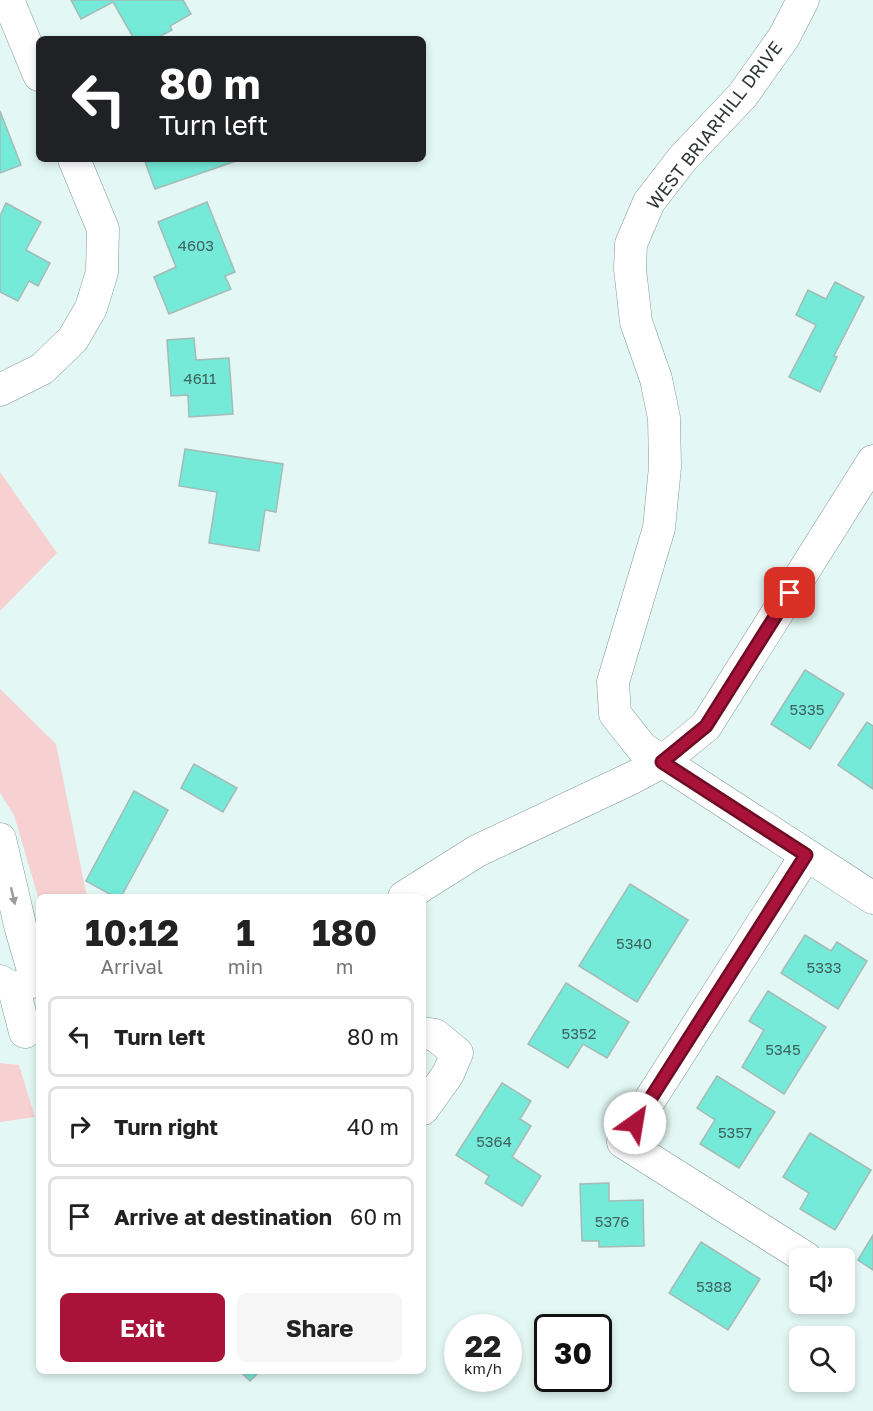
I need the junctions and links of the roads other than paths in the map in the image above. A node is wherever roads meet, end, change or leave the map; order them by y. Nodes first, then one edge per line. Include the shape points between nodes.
1 (8, 0) edge
2 (803, 0) edge
3 (36, 68) edge
4 (75, 162) edge
5 (0, 390) edge
6 (873, 461) edge
7 (662, 762) junction
8 (0, 839) edge
9 (806, 855) junction
10 (409, 894) edge
11 (873, 898) edge
12 (7, 985) edge
13 (21, 1031) edge
14 (426, 1034) edge
15 (426, 1105) edge
16 (790, 1248) edge

1 - 3 street
2 - 7 street, WEST BRIARHILL DRIVE via 784,37 742,96 683,158 649,202 631,244 636,322 656,379 664,418 665,467 659,528 613,682 615,714 642,748
4 - 5 street via 103,230 102,272 92,308 73,339 42,369
6 - 7 street via 706,726
7 - 9 street, WEST BRIARHILL DRIVE
7 - 10 street via 477,851
8 -> 12 street via 36,980
9 - 11 street, WEST BRIARHILL DRIVE
9 - 16 street via 623,1142
12 - 13 street
14 - 15 street via 435,1035 457,1053 448,1074

